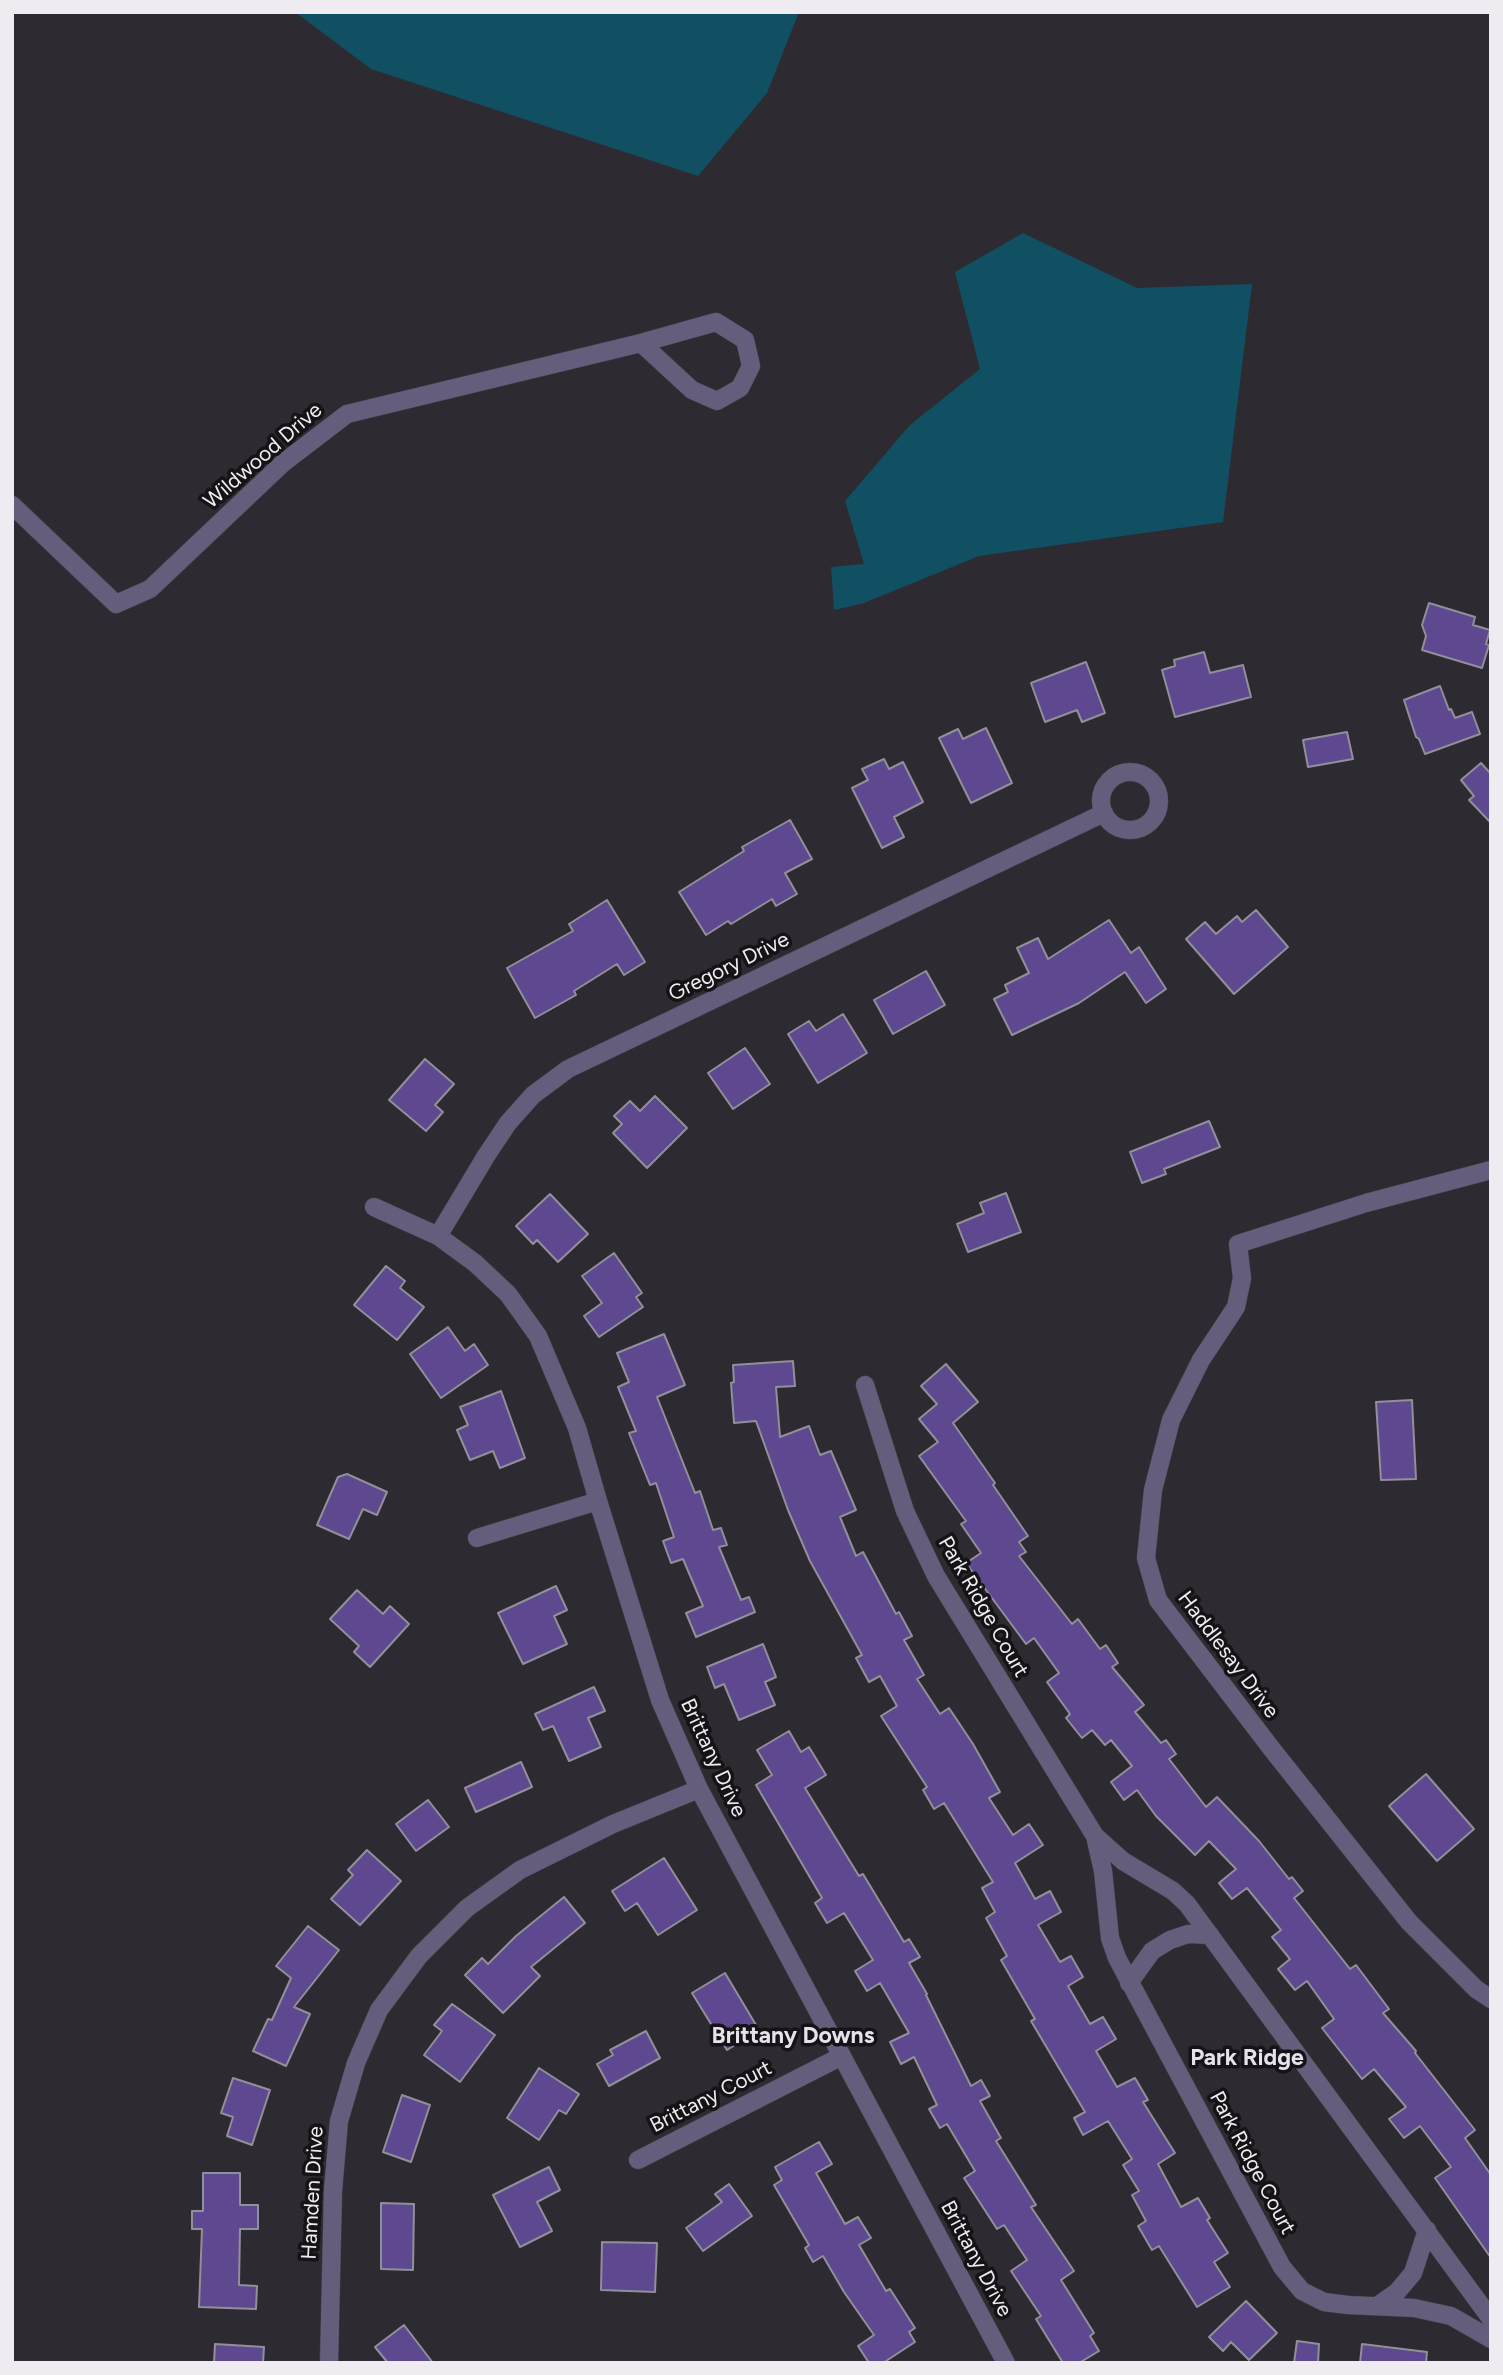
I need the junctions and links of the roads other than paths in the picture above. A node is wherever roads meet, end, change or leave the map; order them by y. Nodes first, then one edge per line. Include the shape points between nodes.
1 (641, 343) junction
2 (12, 505) edge
3 (1104, 813) dead end
4 (1491, 1170) edge
5 (374, 1207) dead end
6 (438, 1236) junction
7 (865, 1385) dead end
8 (598, 1501) junction
9 (477, 1538) dead end
10 (699, 1789) junction
11 (1095, 1836) junction
12 (1210, 1935) junction
13 (1129, 1983) junction
14 (1491, 1999) edge
15 (842, 2056) junction
16 (638, 2160) dead end
17 (1427, 2230) junction
18 (1377, 2306) junction
19 (1491, 2319) edge
20 (1491, 2339) edge
21 (329, 2363) edge
22 (1006, 2363) edge

1 - 1 street, Wildwood Drive via 716,322 745,340 751,366 740,388 717,401 692,390
1 - 2 street, Wildwood Drive via 348,414 283,463 150,589 116,604
3 - 6 street, Gregory Drive via 568,1069 533,1095 508,1123
4 - 14 street, Haddlesay Drive via 1238,1244 1242,1278 1236,1307 1201,1360 1171,1420 1153,1490 1146,1558 1158,1600 1263,1738 1409,1922
5 - 6 street, Brittany Drive
6 - 8 street, Brittany Drive via 508,1294 538,1336 577,1428
7 - 11 street, Park Ridge Court via 905,1511 936,1576
8 - 9 street
8 - 10 street, Brittany Drive via 660,1700
10 - 15 street, Brittany Drive
10 - 21 street, Hamden Drive via 613,1824 520,1870 467,1908 419,1956 379,2010 356,2063 339,2121
11 - 12 street, Park Ridge Court via 1123,1861 1173,1891
11 - 13 street, Park Ridge Court via 1110,1938
12 - 13 street via 1188,1934 1170,1940 1152,1951
12 - 17 street, Park Ridge Court
13 - 18 street, Park Ridge Court via 1282,2267 1302,2291 1324,2302
15 - 16 street, Brittany Court
15 - 22 street, Brittany Drive
17 - 18 street via 1413,2273
17 - 19 street, Park Ridge Court
18 - 20 street, Park Ridge Court via 1451,2316

